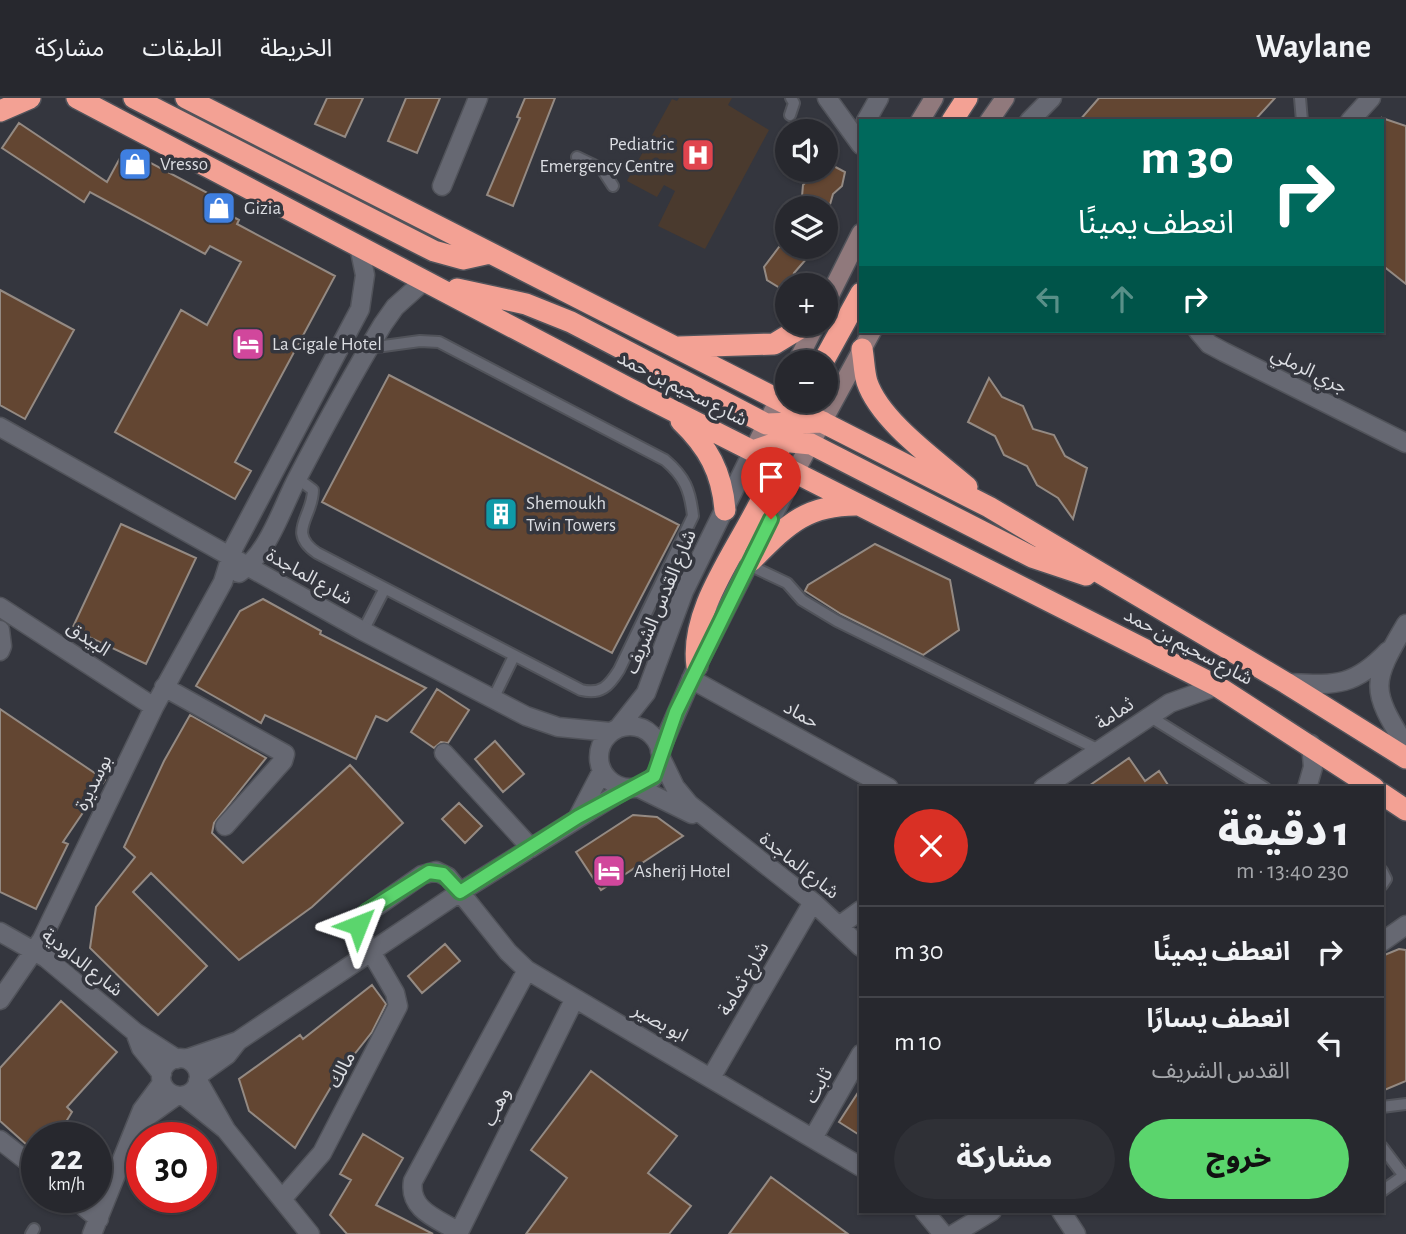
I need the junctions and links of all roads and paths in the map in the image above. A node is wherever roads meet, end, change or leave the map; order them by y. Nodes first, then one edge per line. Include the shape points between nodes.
1 (30, 98) edge
2 (77, 98) edge
3 (134, 98) edge
4 (186, 98) edge
5 (478, 98) edge
6 (791, 98) edge
7 (827, 98) edge
8 (879, 98) edge
9 (934, 98) edge
10 (967, 98) edge
11 (1005, 98) edge
12 (1052, 98) edge
13 (1300, 98) edge
14 (1371, 98) edge
15 (0, 111) edge
16 (790, 115) dead end
17 (867, 119) edge
18 (921, 119) edge
19 (953, 119) edge
20 (990, 119) edge
21 (1031, 119) edge
22 (1302, 119) edge
23 (1352, 119) edge
24 (859, 142) edge
25 (577, 157) dead end
26 (442, 186) dead end
27 (613, 186) dead end
28 (859, 237) edge
29 (359, 246) junction
30 (490, 253) junction
31 (838, 279) edge
32 (434, 284) junction
33 (859, 297) edge
34 (1200, 333) edge
35 (787, 336) edge
36 (867, 340) edge
37 (679, 347) junction
38 (369, 348) junction
39 (830, 350) edge
40 (322, 383) junction
41 (775, 387) edge
42 (343, 395) junction
43 (667, 407) junction
44 (823, 422) junction
45 (791, 426) edge
46 (0, 427) edge
47 (1406, 443) edge
48 (753, 451) junction
49 (786, 467) junction
50 (297, 478) junction
51 (268, 482) junction
52 (286, 501) junction
53 (863, 505) junction
54 (989, 508) junction
55 (724, 510) junction
56 (230, 556) junction
57 (750, 563) junction
58 (247, 566) junction
59 (1104, 578) junction
60 (223, 582) junction
61 (384, 590) junction
62 (0, 607) edge
63 (1406, 624) edge
64 (0, 631) edge
65 (363, 631) junction
66 (1393, 646) junction
67 (0, 651) edge
68 (514, 656) junction
69 (694, 673) junction
70 (1286, 683) junction
71 (1217, 686) junction
72 (164, 687) junction
73 (493, 699) junction
74 (153, 707) junction
75 (1149, 716) junction
76 (615, 729) junction
77 (1311, 744) junction
78 (1406, 746) edge
79 (1099, 750) junction
80 (444, 753) dead end
81 (661, 754) junction
82 (1406, 758) edge
83 (602, 771) junction
84 (887, 786) edge
85 (1046, 786) edge
86 (1262, 786) edge
87 (1308, 786) edge
88 (1371, 786) edge
89 (632, 788) junction
90 (1384, 795) edge
91 (1406, 810) edge
92 (578, 817) junction
93 (708, 822) junction
94 (225, 826) dead end
95 (531, 848) junction
96 (460, 892) junction
97 (813, 902) junction
98 (859, 911) edge
99 (1406, 925) edge
100 (839, 926) junction
101 (0, 932) edge
102 (1384, 941) edge
103 (859, 945) edge
104 (35, 950) junction
105 (370, 952) junction
106 (527, 970) junction
107 (0, 1000) edge
108 (574, 1000) junction
109 (135, 1032) junction
110 (238, 1041) junction
111 (859, 1058) edge
112 (182, 1059) junction
113 (712, 1076) junction
114 (199, 1078) junction
115 (162, 1079) junction
116 (180, 1096) junction
117 (1406, 1104) edge
118 (1384, 1107) edge
119 (138, 1122) edge
120 (141, 1122) edge
121 (226, 1129) junction
122 (813, 1138) junction
123 (0, 1140) edge
124 (1384, 1149) edge
125 (126, 1152) edge
126 (21, 1156) edge
127 (859, 1166) edge
128 (1405, 1175) edge
129 (1384, 1190) edge
130 (282, 1199) junction
131 (926, 1213) edge
132 (989, 1213) edge
133 (1062, 1213) edge
134 (96, 1226) edge
135 (458, 1233) edge
136 (310, 1234) edge
137 (943, 1234) edge
138 (954, 1234) edge
139 (1076, 1234) edge

1 - 15 highway
2 - 29 highway, شارع سحيم بن حمد
3 - 30 highway via 434,251 463,259
4 - 30 highway, شارع سحيم بن حمد
5 - 26 street
6 - 16 lane via 794,108
7 - 24 street
8 - 17 street
9 - 18 main road
10 - 19 highway
11 - 20 main road
12 - 21 street
13 - 22 lane
14 - 23 street
25 - 27 lane via 602,169
28 - 31 main road
29 - 32 highway, شارع سحيم بن حمد
29 - 40 street, بوسديرة via 365,275 360,309
30 - 37 highway, شارع سحيم بن حمد
32 - 38 street, بوسديرة via 396,307
32 - 43 highway, شارع سحيم بن حمد
32 - 45 highway via 496,296 570,322
33 - 39 highway
34 - 47 street, جري الرملي via 1224,352
35 - 37 highway via 774,344
36 - 44 main road
36 - 54 highway via 867,383 881,407
37 - 41 highway, شارع سحيم بن حمد
38 - 42 street, بوسديرة
38 - 68 lane via 420,341 455,349 665,460 681,473 691,492 693,516 686,536 611,683 593,693
40 - 42 street via 338,386
40 - 51 street, بوسديرة
42 - 50 street, بوسديرة
43 - 48 highway, شارع سحيم بن حمد
43 - 55 highway via 716,464
44 - 45 highway, شارع سحيم بن حمد
44 - 54 highway, شارع سحيم بن حمد
45 - 48 highway
45 - 49 highway
45 - 49 main road
45 - 59 highway via 1032,557
46 - 56 street, شارع الماجدة
48 - 49 highway, شارع سحيم بن حمد
48 - 55 street, شارع القدس الشريف
49 - 53 highway, شارع سحيم بن حمد
49 - 57 street
49 - 69 highway via 698,627
50 - 52 street, بوسديرة
50 - 61 lane via 313,490 301,532 306,544
51 - 52 street via 273,499
51 - 56 street, بوسديرة
52 - 58 street, بوسديرة via 264,547
53 - 57 highway via 833,505 807,513
53 - 71 highway, شارع سحيم بن حمد
54 - 59 highway, شارع سحيم بن حمد
55 - 76 street, شارع القدس الشريف via 684,591 646,693
56 - 58 street, شارع الماجدة
56 - 60 street, بوسديرة
57 - 69 street
57 - 79 lane via 787,583 802,600 837,621
58 - 60 street, بوسديرة
58 - 65 street, شارع الماجدة
59 - 70 highway, شارع سحيم بن حمد
60 - 72 street, بوسديرة
61 - 65 lane
61 - 68 lane
62 - 74 street, البيدق
63 - 66 street
64 - 67 street
65 - 73 street, شارع الماجدة
66 - 70 street via 1354,680
66 - 78 street via 1379,683 1379,700
68 - 73 lane
69 - 81 street
69 - 84 street, حماد
70 - 82 highway, شارع سحيم بن حمد
71 - 75 street, ثمامة via 1181,697
71 - 77 highway, شارع سحيم بن حمد
72 - 74 street, بوسديرة
72 - 94 street via 285,754
73 - 76 street, شارع الماجدة via 545,724
74 - 104 street, بوسديرة
75 - 79 street, ثمامة
75 - 86 lane
76 - 81 street via 645,729 655,738
76 - 83 street via 600,747
77 - 87 street via 1313,767
77 - 88 highway, شارع سحيم بن حمد
79 - 85 street, ثمامة
80 - 95 street
81 - 89 street via 654,776
81 - 93 street, شارع الماجدة via 682,797
83 - 89 street via 610,781
83 - 92 street
89 - 92 street
89 - 93 street, شارع الماجدة
90 - 91 highway
92 - 95 street
93 - 97 street, شارع الماجدة
95 - 96 street
96 - 105 street
96 - 105 street, ابو بصير via 443,874 429,872 367,911 358,925
96 - 106 street, ابو بصير
97 - 100 street, شارع الماجدة
97 - 113 street, شارع ثمامة
98 - 100 street
99 - 102 street
100 - 103 street, شارع الماجدة
101 - 104 street, شارع الداودية
104 - 107 street, بوسديرة
104 - 109 street, شارع الداودية
105 - 110 street
105 - 130 street, مالك via 398,1006 321,1153
106 - 108 street, ابو بصير
106 - 135 street via 413,1181 411,1192 418,1207
108 - 113 street, ابو بصير
108 - 135 street, وهب
109 - 112 street, شارع الداودية
109 - 115 street, شارع الداودية
110 - 112 street
110 - 114 street
111 - 122 street, ثابت
112 - 114 street via 195,1065
112 - 115 street via 167,1064
113 - 122 street, ابو بصير
114 - 116 street via 194,1091
114 - 121 street
115 - 116 street via 167,1091
115 - 119 street
116 - 120 street
116 - 121 street
117 - 118 lane
121 - 130 street
122 - 127 street, ابو بصير
123 - 126 street
124 - 128 lane
125 - 134 street
128 - 129 lane
130 - 136 street
131 - 137 street
132 - 138 street
133 - 139 street

